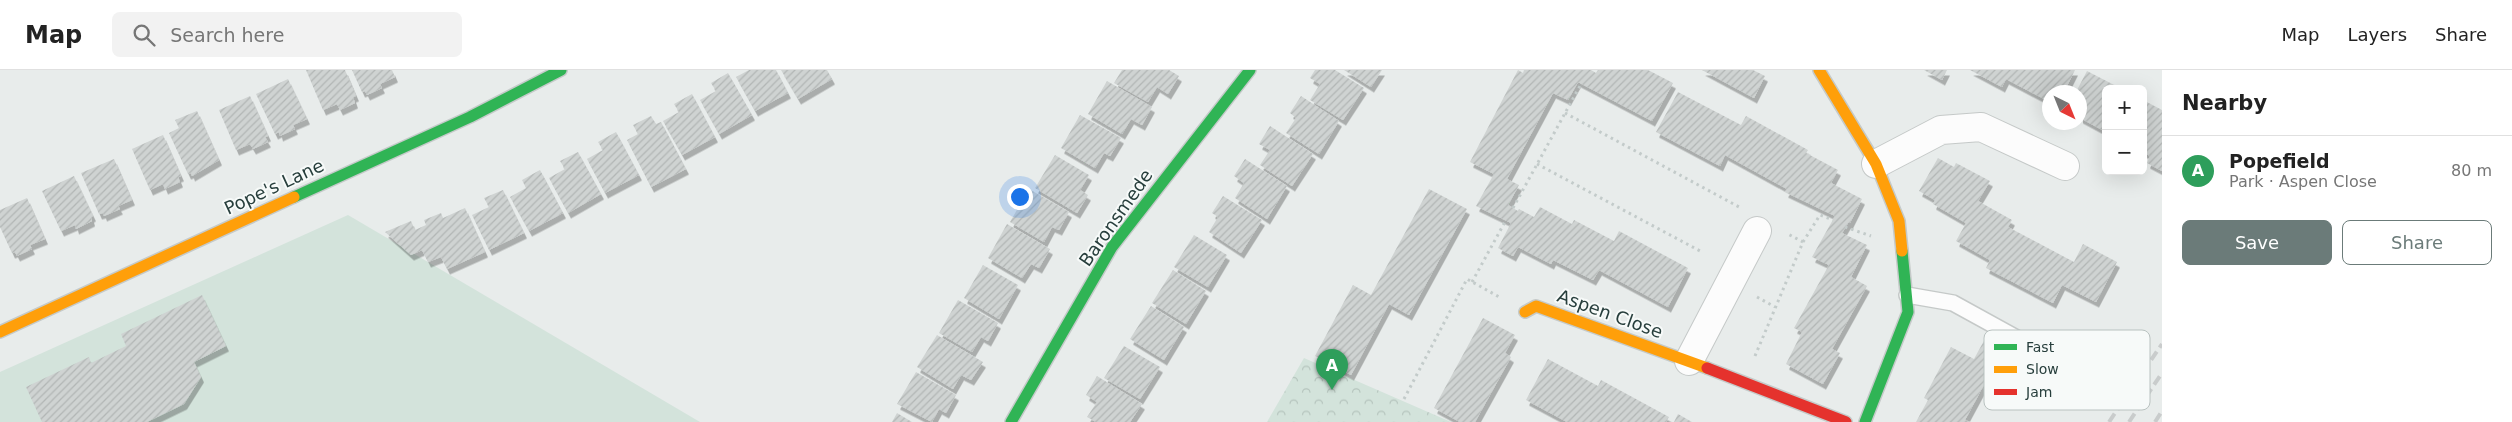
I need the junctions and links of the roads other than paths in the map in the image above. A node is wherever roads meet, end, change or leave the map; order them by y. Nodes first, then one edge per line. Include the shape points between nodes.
1 (561, 70) edge
2 (1250, 70) edge
3 (1819, 70) edge
4 (1876, 164) junction
5 (2065, 166) dead end
6 (1759, 223) road end
7 (1906, 295) junction
8 (1525, 312) road end
9 (2002, 330) edge
10 (0, 332) edge
11 (1689, 361) junction
12 (1011, 422) edge
13 (1846, 422) edge
14 (1865, 422) edge

1 - 10 street, Pope's Lane via 470,117
2 - 12 street, Baronsmede via 1112,247
3 - 4 street
4 - 5 street via 1941,130 1981,127
4 - 7 street via 1899,221
6 - 11 street
7 - 9 lane via 1953,303
7 - 14 street via 1908,312
8 - 11 street, Aspen Close via 1536,306
11 - 13 street, Aspen Close

